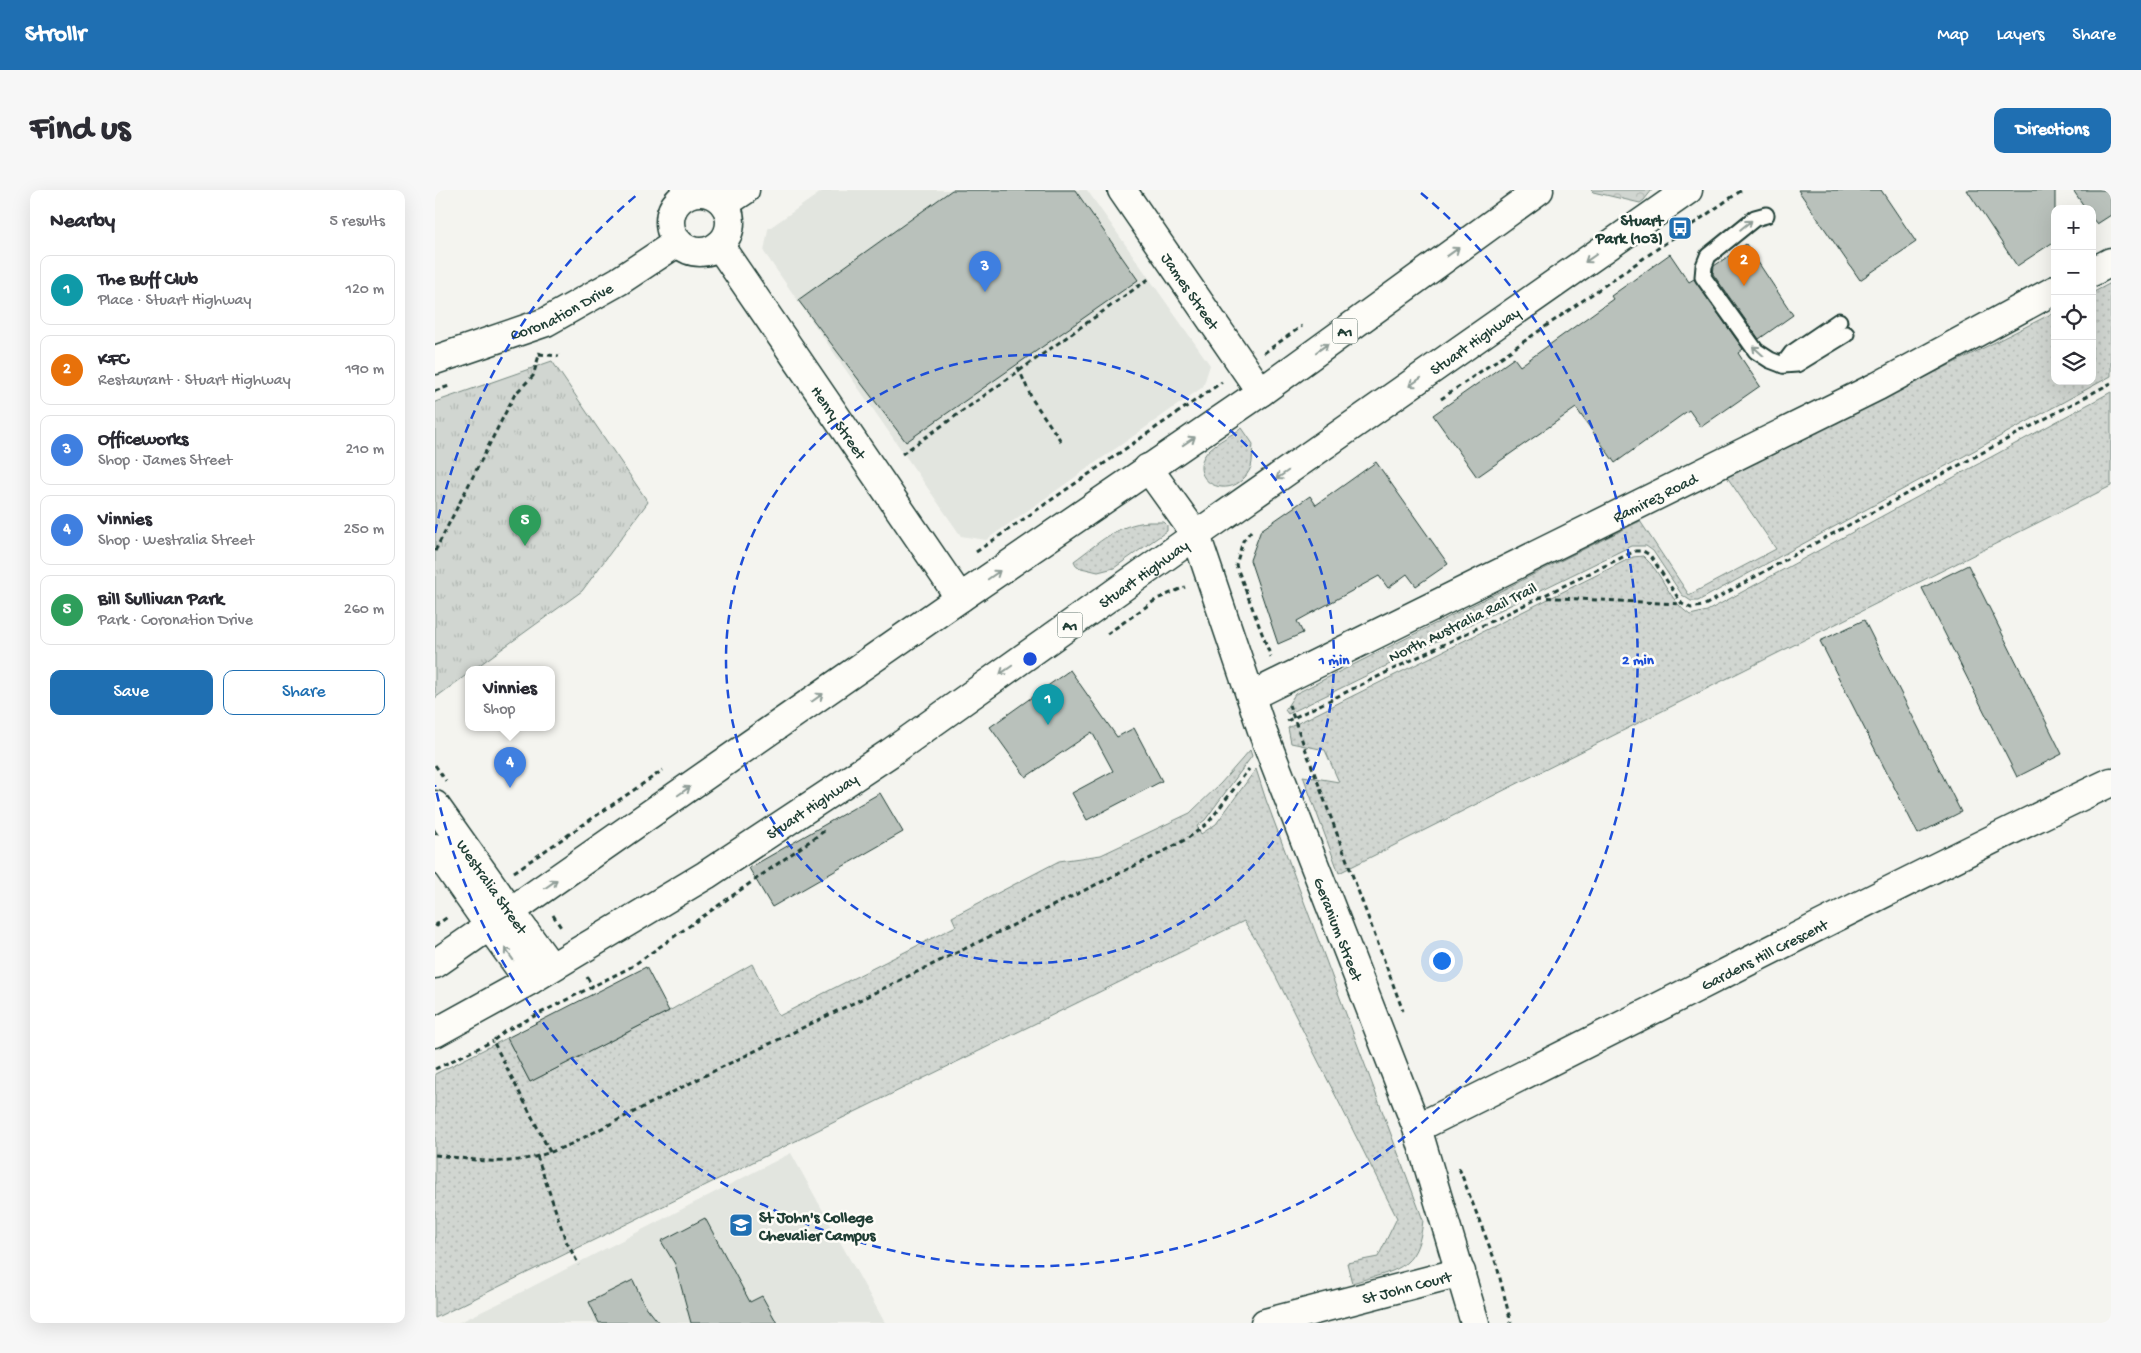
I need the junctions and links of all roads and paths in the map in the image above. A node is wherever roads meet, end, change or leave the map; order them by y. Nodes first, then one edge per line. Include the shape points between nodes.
1 (1122, 190) edge
2 (1539, 190) edge
3 (1688, 190) edge
4 (1742, 190) edge
5 (683, 193) edge
6 (735, 197) edge
7 (1766, 215) dead end
8 (678, 242) junction
9 (719, 245) junction
10 (2111, 262) edge
11 (2096, 270) edge
12 (1151, 278) dead end
13 (2051, 292) edge
14 (546, 322) junction
15 (1842, 328) dead end
16 (539, 354) junction
17 (559, 356) dead end
18 (531, 357) dead end
19 (435, 360) edge
20 (1019, 369) junction
21 (2111, 384) edge
22 (452, 385) dead end
23 (435, 391) edge
24 (1207, 392) dead end
25 (1261, 392) junction
26 (1439, 400) dead end
27 (1063, 444) dead end
28 (902, 454) dead end
29 (1148, 468) junction
30 (1252, 529) dead end
31 (1196, 535) junction
32 (988, 543) dead end
33 (435, 551) edge
34 (1537, 597) junction
35 (960, 598) junction
36 (1682, 604) junction
37 (1280, 682) junction
38 (1251, 696) junction
39 (1294, 718) junction
40 (1268, 745) junction
41 (2111, 782) edge
42 (435, 805) edge
43 (435, 848) edge
44 (549, 910) dead end
45 (449, 916) dead end
46 (501, 920) junction
47 (436, 924) edge
48 (562, 929) dead end
49 (435, 964) edge
50 (540, 974) junction
51 (586, 975) dead end
52 (435, 1033) edge
53 (493, 1041) junction
54 (435, 1069) edge
55 (1417, 1128) junction
56 (550, 1152) junction
57 (435, 1155) edge
58 (537, 1156) junction
59 (579, 1265) dead end
60 (1461, 1272) junction
61 (1265, 1323) edge
62 (1475, 1323) edge

1 - 25 main road, James Street
25 -> 2 main road, A1
3 -> 31 main road, Stuart Highway / A1
4 - 26 path
5 - 6 main road
5 - 8 main road via 672,212 673,233
6 - 9 main road via 729,212 729,230
15 -> 7 lane via 1797,364 1770,360 1756,351 1703,277 1703,266 1708,256 1755,218
8 - 9 main road via 685,248 703,252
8 - 14 main road, Coronation Drive
9 - 35 main road, Henry Street
10 - 11 main road
12 - 20 path
13 - 37 main road, Ramirez Road via 1869,390
14 - 16 path
14 - 19 main road, Coronation Drive
16 - 17 path
16 - 18 path
16 - 33 path via 533,376 515,394
20 - 27 path via 1032,399
20 - 28 path
21 - 36 path via 1703,606 1691,608
22 - 23 path
24 - 32 path
29 -> 25 main road, A1
29 - 31 main road, Geranium Street
35 -> 29 main road, A1
30 - 37 path via 1243,540 1237,565
31 - 38 main road, Geranium Street
31 -> 50 main road, Stuart Highway / A1 via 890,753 706,875
34 - 36 path
34 - 36 path, North Australia Rail Trail via 1639,550 1650,555
34 - 39 path, North Australia Rail Trail
46 -> 35 main road, A1
37 - 38 main road, Ramirez Road
37 - 39 path
38 - 40 main road, Geranium Street
39 - 40 path, North Australia Rail Trail via 1286,721
40 - 55 main road, Geranium Street
40 - 56 path, North Australia Rail Trail via 1208,823 1180,843
41 - 55 main road, Gardens Hill Crescent via 1971,848
42 - 46 main road, Westralia Street
43 - 46 main road, Westralia Street
44 - 48 path
45 - 47 path
46 - 49 main road, A1
46 - 50 main road, Westralia Street
50 - 52 main road, Stuart Highway / A1
51 - 53 path via 593,987 505,1031
53 - 54 path
53 - 56 path
55 - 60 main road, Geranium Street
56 - 58 path
57 - 58 path via 499,1162
58 - 59 path via 566,1241
60 - 61 main road, St John Court
60 - 62 main road, Geranium Street

